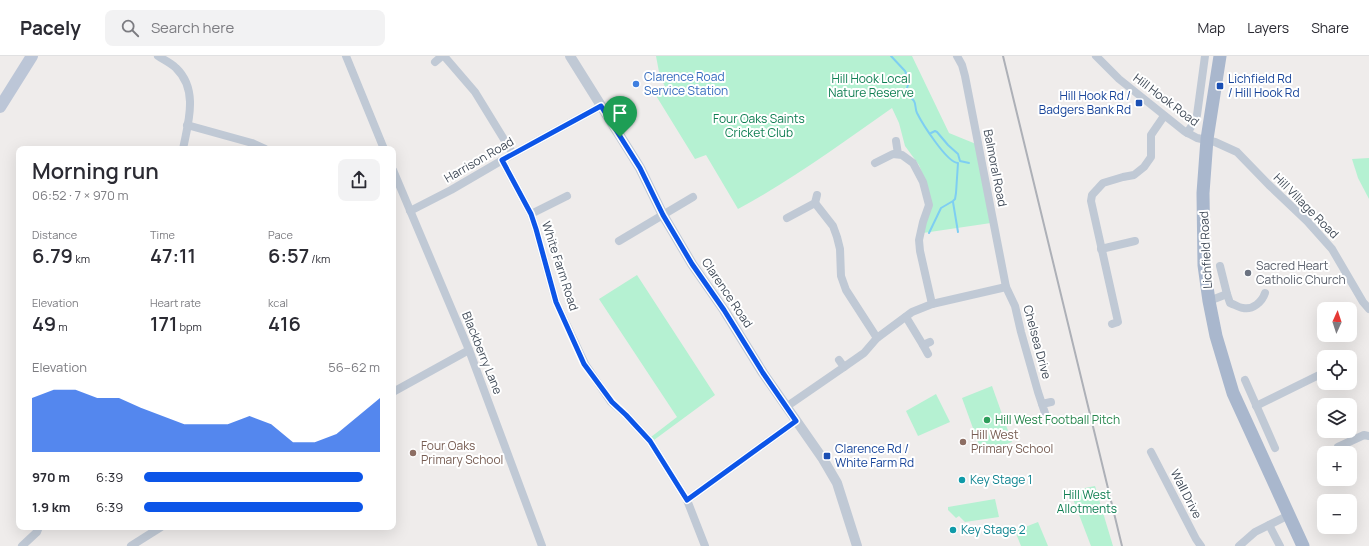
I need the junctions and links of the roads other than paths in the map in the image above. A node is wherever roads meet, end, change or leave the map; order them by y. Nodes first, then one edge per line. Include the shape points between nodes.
1 (158, 56) edge
2 (346, 56) edge
3 (443, 56) edge
4 (570, 56) edge
5 (957, 56) edge
6 (1096, 56) edge
7 (1205, 56) edge
8 (1220, 56) edge
9 (29, 57) edge
10 (435, 62) dead end
11 (601, 106) junction
12 (0, 107) edge
13 (1164, 116) junction
14 (188, 125) junction
15 (1187, 133) junction
16 (1207, 139) junction
17 (896, 141) dead end
18 (184, 146) edge
19 (258, 146) edge
20 (383, 146) edge
21 (513, 154) junction
22 (898, 154) junction
23 (502, 160) junction
24 (875, 163) dead end
25 (396, 177) edge
26 (567, 196) dead end
27 (693, 197) dead end
28 (410, 211) junction
29 (531, 214) junction
30 (663, 215) junction
31 (787, 218) dead end
32 (619, 241) dead end
33 (1135, 241) dead end
34 (1101, 249) junction
35 (1220, 266) dead end
36 (1006, 287) junction
37 (1265, 293) dead end
38 (1227, 294) junction
39 (1209, 301) junction
40 (932, 304) junction
41 (1369, 309) edge
42 (906, 317) junction
43 (1126, 320) dead end
44 (877, 338) junction
45 (469, 350) junction
46 (928, 354) dead end
47 (1317, 376) edge
48 (1245, 380) dead end
49 (396, 390) edge
50 (1051, 402) dead end
51 (1042, 404) junction
52 (1256, 406) junction
53 (786, 407) junction
54 (1046, 416) dead end
55 (796, 421) junction
56 (1266, 431) junction
57 (1369, 436) edge
58 (1253, 437) junction
59 (1340, 446) edge
60 (1275, 448) dead end
61 (1151, 452) dead end
62 (687, 500) junction
63 (1289, 515) junction
64 (1269, 525) junction
65 (38, 530) edge
66 (156, 530) edge
67 (135, 545) edge
68 (22, 546) edge
69 (542, 546) edge
70 (705, 546) edge
71 (857, 546) edge
72 (1201, 546) edge
73 (1239, 546) edge
74 (1280, 546) edge
75 (1304, 546) edge

1 - 14 street via 177,69 187,86 190,97
2 - 20 street
3 - 10 street
3 - 21 street via 475,92
4 - 11 street, Clarence Road
5 - 36 street, Balmoral Road via 965,76
6 - 13 street, Hill Hook Road via 1119,79
7 - 15 street via 1197,115
8 - 16 main road, Lichfield Road
9 - 12 main road
11 - 21 street, Harrison Road
11 - 30 street, Clarence Road via 640,168
13 - 15 street, Hill Hook Road
13 - 34 street via 1151,135 1151,156 1140,171 1103,183 1092,195
14 - 18 street
14 - 19 street
15 - 16 street, Hill Hook Road
16 - 39 main road, Lichfield Road via 1203,193 1204,265
16 - 41 street, Hill Village Road via 1237,152 1307,221 1332,249
17 - 22 street
21 - 23 street, Harrison Road
22 - 24 street
22 - 40 street via 913,163 923,182 929,205 919,240
23 - 28 street, Harrison Road
23 - 29 street, White Farm Road
25 - 28 street, Blackberry Lane
26 - 29 street
27 - 30 street
28 - 45 street, Blackberry Lane
29 - 62 street, White Farm Road via 554,295 584,364 612,402 650,441
30 - 32 street
30 - 53 street, Clarence Road
31 - 44 street via 816,199 833,226 837,238 841,276 846,290
33 - 34 street
34 - 43 street via 1115,323
35 - 38 street
36 - 40 street
36 - 51 street, Chelsea Drive via 1016,306
37 - 38 street via 1263,300 1254,306 1243,308 1230,303
38 - 39 street
39 - 58 main road, Lichfield Road via 1229,381
40 - 42 street
42 - 44 street
42 - 46 street via 926,344
44 - 53 street via 864,353 841,363
45 - 49 street
45 - 69 street, Blackberry Lane
47 - 52 street
48 - 52 street
50 - 51 street
51 - 54 street, Chelsea Drive
52 - 56 street
53 - 55 street, Clarence Road
55 - 62 street
55 - 71 street, Clarence Road via 837,483
56 - 58 street
56 - 60 street
57 - 59 street via 1364,435
58 - 63 main road, Lichfield Road
61 - 72 street, Wall Drive
62 - 70 street, White Farm Road
63 - 64 street
63 - 75 main road, Lichfield Road
64 - 73 street via 1255,532
64 - 74 street
65 - 68 street
66 - 67 street

